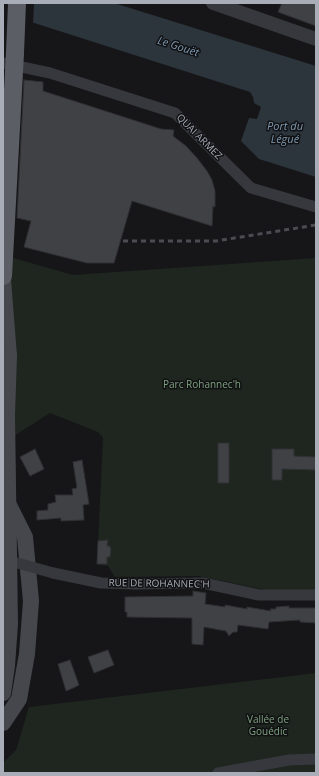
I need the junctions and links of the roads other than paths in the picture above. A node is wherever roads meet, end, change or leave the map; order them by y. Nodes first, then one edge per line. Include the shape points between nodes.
1 (17, 3) edge
2 (213, 3) edge
3 (316, 39) edge
4 (3, 64) edge
5 (316, 208) edge
6 (3, 276) edge
7 (3, 280) edge
8 (3, 495) edge
9 (3, 559) edge
10 (316, 595) edge
11 (3, 693) edge
12 (3, 723) edge
13 (316, 759) edge
14 (218, 773) edge

1 - 6 highway, bridge
2 - 3 street
4 - 5 street, QUAI ARMEZ via 50,73 175,113 250,188
7 - 11 main road, bridge via 9,356 6,415 10,624
8 - 12 main road via 25,537 31,601 27,654 19,699
9 - 10 street, RUE DE ROHANNEC'H, bridge via 100,583 203,583 259,595
13 - 14 street via 289,760

